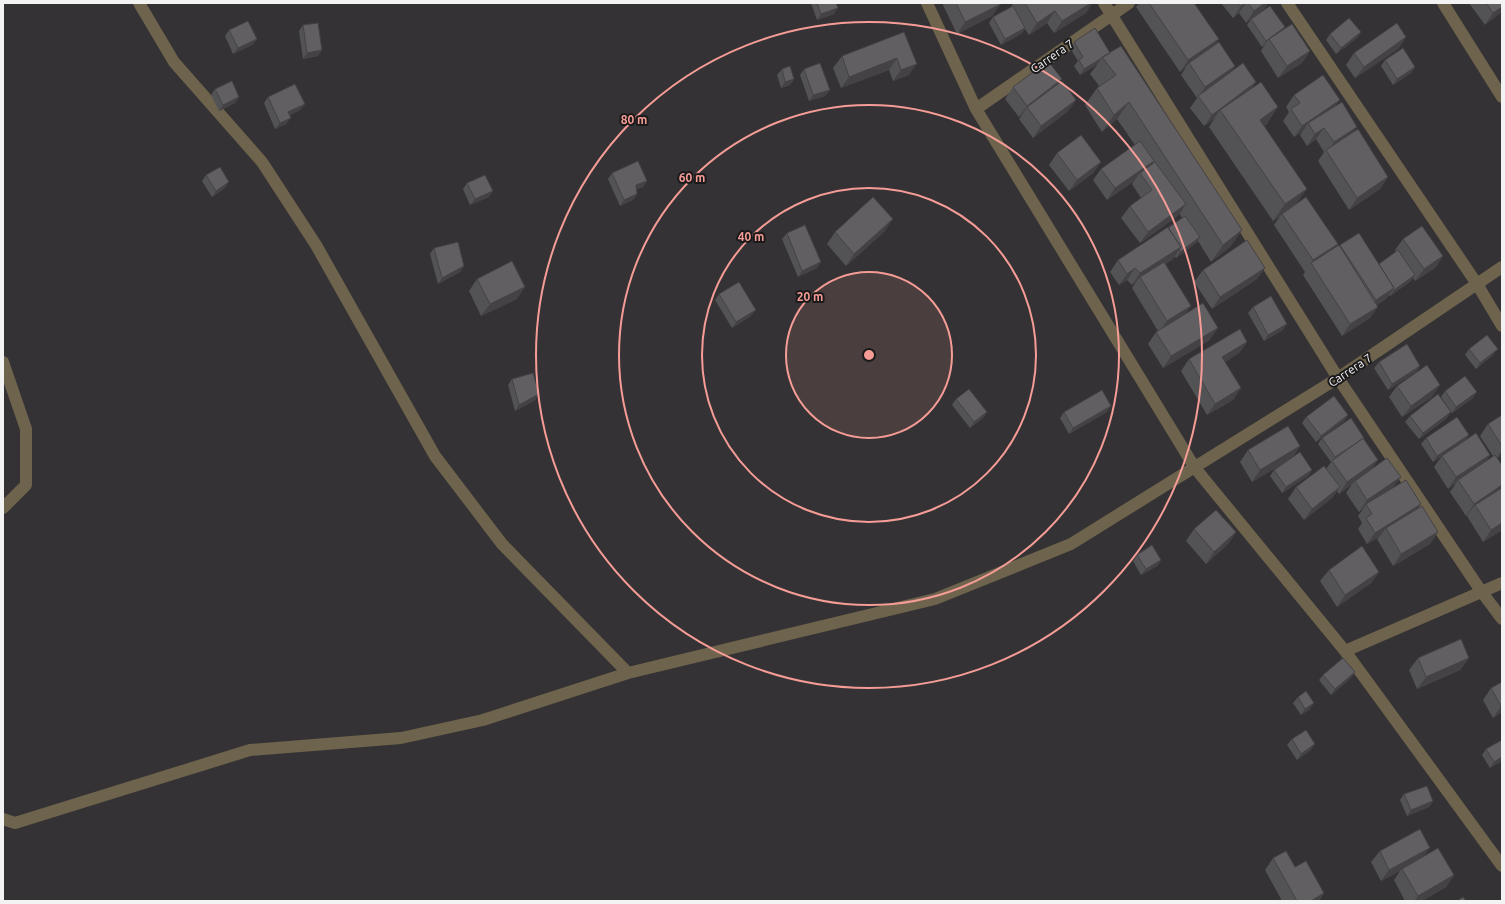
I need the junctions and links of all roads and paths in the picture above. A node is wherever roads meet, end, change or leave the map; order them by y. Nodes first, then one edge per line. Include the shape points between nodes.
1 (139, 3) edge
2 (927, 3) edge
3 (1104, 3) edge
4 (1129, 3) edge
5 (1287, 3) edge
6 (1443, 3) edge
7 (1110, 15) junction
8 (1502, 97) edge
9 (976, 109) junction
10 (1502, 268) edge
11 (1477, 284) junction
12 (1502, 326) edge
13 (3, 362) edge
14 (1338, 378) junction
15 (1196, 468) junction
16 (3, 508) edge
17 (1502, 583) edge
18 (1481, 591) junction
19 (1502, 619) edge
20 (1345, 650) junction
21 (628, 673) junction
22 (3, 819) edge
23 (1502, 866) edge

1 - 21 street via 174,62 262,162 316,245 435,456 502,544
2 - 9 street
3 - 7 street
4 - 7 street, Carrera 7
5 - 11 street
6 - 8 street
7 - 9 street, Carrera 7
7 - 14 street
9 - 15 street
10 - 11 street, Carrera 7
11 - 12 street
11 - 14 street, Carrera 7
13 - 16 street via 26,429 26,485
14 - 15 street, Carrera 7
14 - 18 street
15 - 20 street
15 - 21 street, Carrera 7 via 1072,544 935,599
17 - 18 street
18 - 19 street
18 - 20 street
20 - 23 street
21 - 22 street, Carrera 7 via 483,720 401,738 250,750 16,823

